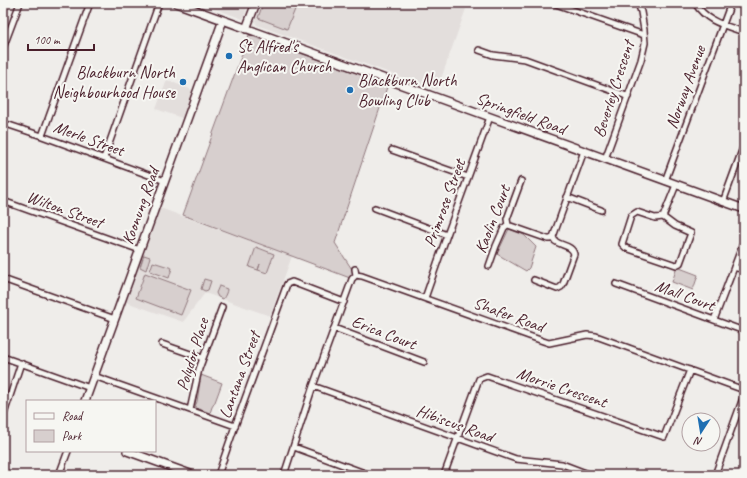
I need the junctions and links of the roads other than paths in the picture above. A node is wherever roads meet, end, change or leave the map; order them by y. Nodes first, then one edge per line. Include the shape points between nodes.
1 (20, 3) edge
2 (90, 3) edge
3 (159, 3) edge
4 (176, 3) edge
5 (256, 3) edge
6 (552, 3) edge
7 (638, 3) edge
8 (694, 3) edge
9 (731, 3) edge
10 (223, 20) junction
11 (723, 24) junction
12 (246, 28) junction
13 (744, 32) edge
14 (644, 35) junction
15 (3, 48) edge
16 (479, 50) dead end
17 (628, 97) junction
18 (490, 117) junction
19 (3, 123) edge
20 (42, 136) junction
21 (744, 144) edge
22 (392, 150) dead end
23 (584, 151) junction
24 (104, 158) junction
25 (606, 159) junction
26 (468, 177) junction
27 (165, 181) junction
28 (521, 181) dead end
29 (665, 181) junction
30 (676, 185) junction
31 (567, 197) junction
32 (3, 201) edge
33 (723, 202) junction
34 (375, 208) dead end
35 (744, 209) edge
36 (600, 210) dead end
37 (663, 217) junction
38 (508, 225) junction
39 (447, 235) junction
40 (553, 237) junction
41 (744, 241) edge
42 (140, 250) junction
43 (489, 266) dead end
44 (734, 267) junction
45 (355, 269) dead end
46 (744, 270) edge
47 (356, 276) junction
48 (3, 279) edge
49 (534, 280) dead end
50 (616, 284) dead end
51 (425, 298) junction
52 (344, 302) junction
53 (222, 307) dead end
54 (115, 319) junction
55 (714, 320) junction
56 (334, 328) junction
57 (744, 331) edge
58 (162, 344) dead end
59 (3, 357) edge
60 (202, 358) junction
61 (424, 362) dead end
62 (21, 363) junction
63 (690, 370) junction
64 (94, 376) junction
65 (313, 386) junction
66 (90, 388) junction
67 (744, 390) edge
68 (744, 395) edge
69 (85, 400) edge
70 (190, 410) junction
71 (3, 416) edge
72 (235, 426) junction
73 (457, 439) junction
74 (294, 447) junction
75 (68, 452) edge
76 (130, 452) edge
77 (59, 475) edge
78 (193, 475) edge
79 (218, 475) edge
80 (284, 475) edge
81 (370, 475) edge
82 (444, 475) edge
83 (591, 475) edge
84 (715, 475) edge

1 - 15 street
2 - 20 street
3 - 24 street
4 - 10 main road, Springfield Road
5 - 12 main road
6 - 14 street
7 - 14 street, Beverley Crescent
8 - 11 street via 709,18
9 - 11 street, Norway Avenue
10 - 12 main road, Springfield Road
10 - 27 main road, Koonung Road
11 - 13 street
11 - 29 street, Norway Avenue
12 - 18 main road, Springfield Road
14 - 17 street, Beverley Crescent via 641,60
16 - 17 street via 493,56 525,59
17 - 25 street, Beverley Crescent
18 - 23 main road, Springfield Road
18 - 26 street, Primrose Street
19 - 20 street, Merle Street
20 - 24 street, Merle Street
21 - 33 street
22 - 26 street
23 - 25 main road, Springfield Road
23 - 31 street
24 - 27 street, Merle Street
25 - 29 main road, Springfield Road
26 - 39 street, Primrose Street
27 - 42 main road, Koonung Road
28 - 38 street, Kaolin Court via 507,220
29 - 30 main road, Springfield Road
30 - 33 main road, Springfield Road
30 - 37 street
31 - 36 street
31 - 40 street
32 - 42 street, Wilton Street
33 - 35 main road, Springfield Road
34 - 39 street
37 - 37 street via 691,234 680,263 676,265 626,248 622,244 631,216 637,212 655,218
38 - 40 street via 548,239
38 - 43 street, Kaolin Court via 504,228
39 - 51 street, Primrose Street
40 - 49 street via 554,242 570,248 574,254 563,284 557,288
41 - 44 street
42 - 54 main road, Koonung Road
44 - 46 street
44 - 55 street
45 - 47 street
47 - 51 street, Shafer Road
47 - 52 street via 352,279
48 - 54 street
50 - 55 street, Mall Court
51 - 63 street, Shafer Road via 549,343 587,335 596,336
52 - 56 street
52 - 72 street, Lantana Street via 292,282 287,284
53 - 60 street, Polydor Place
54 - 64 main road, Koonung Road
55 - 57 street, Mall Court
56 - 61 street, Erica Court
56 - 65 street
58 - 60 street
59 - 62 street
60 - 70 street, Polydor Place
62 - 66 street
62 - 71 street
63 - 67 street, Shafer Road
63 - 73 street, Morrie Crescent via 664,437 487,376 479,379
64 - 66 main road, Koonung Road
64 - 70 street
65 - 73 street, Hibiscus Road
65 - 74 street
66 - 69 main road, Koonung Road
68 - 84 street
70 - 72 street
72 - 79 street, Lantana Street
73 - 82 street, Morrie Crescent
73 - 83 street, Hibiscus Road via 516,459 562,464
74 - 80 street
74 - 81 street
75 - 77 street
76 - 78 main road

